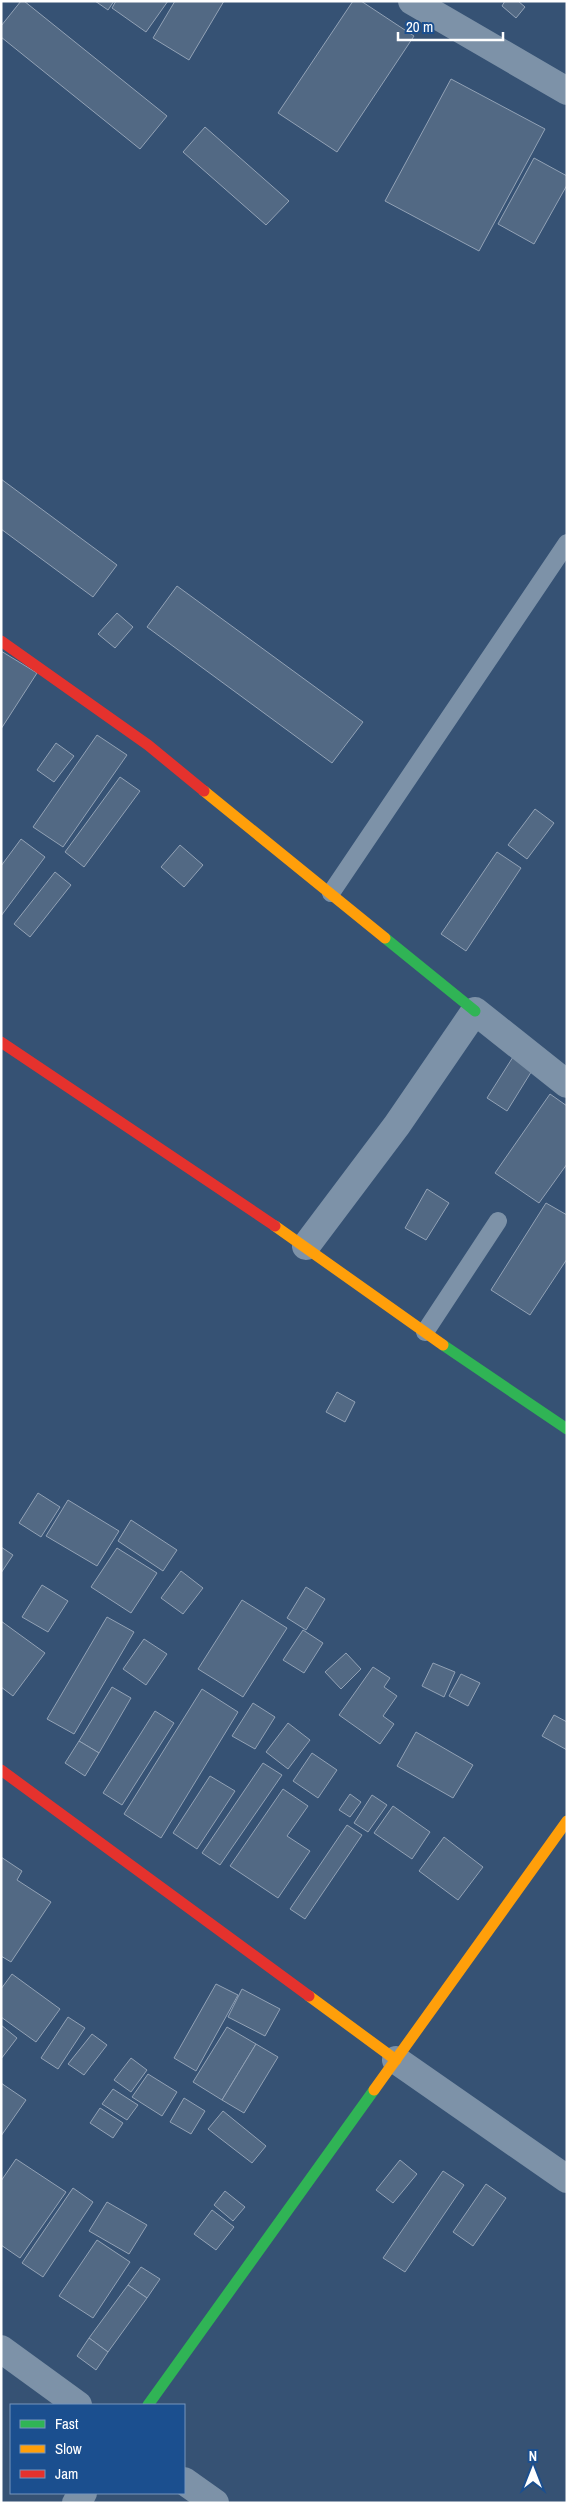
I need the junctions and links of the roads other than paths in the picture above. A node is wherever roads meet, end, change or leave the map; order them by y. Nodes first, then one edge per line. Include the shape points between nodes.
1 (412, 1) edge
2 (567, 91) edge
3 (567, 543) edge
4 (1, 642) edge
5 (331, 893) junction
6 (476, 1011) junction
7 (1, 1042) edge
8 (567, 1084) edge
9 (498, 1221) dead end
10 (306, 1246) junction
11 (425, 1332) junction
12 (567, 1429) edge
13 (1, 1770) edge
14 (567, 1821) edge
15 (396, 2060) junction
16 (567, 2179) edge
17 (1, 2349) edge
18 (77, 2404) edge
19 (149, 2404) edge
20 (185, 2482) edge
21 (215, 2503) edge

1 - 2 street
3 - 5 lane
4 - 5 street via 148,745
5 - 6 street
6 - 8 street
6 - 10 street
7 - 10 street
9 - 11 lane
10 - 11 street
11 - 12 street
13 - 15 street
14 - 15 street
15 - 16 street
15 - 19 street
17 - 18 street
20 - 21 street

